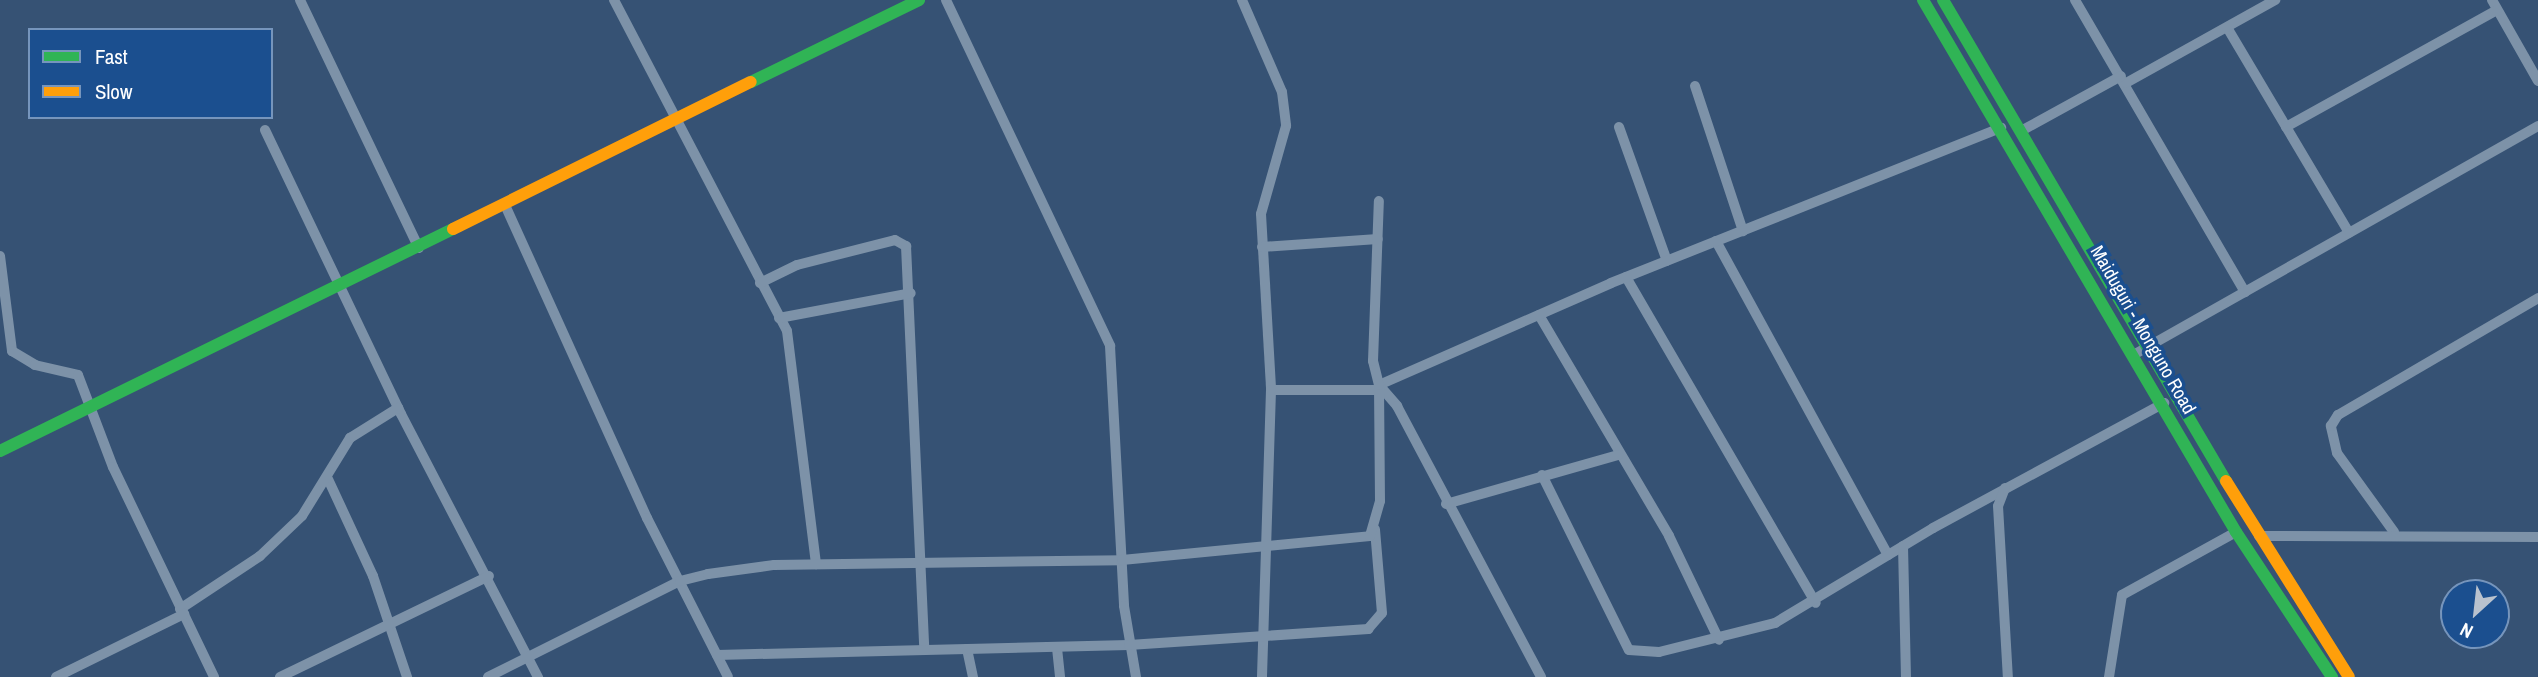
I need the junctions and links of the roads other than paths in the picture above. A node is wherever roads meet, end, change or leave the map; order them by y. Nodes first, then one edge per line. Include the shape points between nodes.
1 (300, 0) edge
2 (614, 0) edge
3 (919, 0) edge
4 (946, 0) edge
5 (1242, 0) edge
6 (1923, 0) edge
7 (1943, 0) edge
8 (2075, 0) edge
9 (2276, 0) edge
10 (2494, 5) edge
11 (2228, 29) junction
12 (2123, 79) junction
13 (2538, 80) edge
14 (1695, 86) dead end
15 (675, 117) junction
16 (2286, 127) junction
17 (1619, 128) dead end
18 (2001, 128) junction
19 (265, 130) dead end
20 (2536, 130) edge
21 (2021, 131) junction
22 (1379, 201) dead end
23 (505, 205) junction
24 (1743, 231) junction
25 (2349, 233) junction
26 (1378, 239) junction
27 (1716, 241) junction
28 (419, 247) junction
29 (1262, 247) junction
30 (0, 256) edge
31 (1667, 261) junction
32 (1626, 277) junction
33 (760, 283) junction
34 (338, 286) junction
35 (2245, 292) junction
36 (911, 293) junction
37 (2538, 298) edge
38 (1539, 315) junction
39 (779, 318) junction
40 (2140, 351) junction
41 (1379, 387) junction
42 (1271, 390) junction
43 (2164, 403) junction
44 (87, 406) junction
45 (398, 408) junction
46 (0, 452) edge
47 (1618, 455) junction
48 (1542, 475) junction
49 (328, 479) junction
50 (2006, 488) junction
51 (1446, 504) junction
52 (1375, 526) junction
53 (2393, 531) junction
54 (2236, 532) junction
55 (2259, 536) junction
56 (2538, 537) edge
57 (1903, 546) junction
58 (1264, 551) junction
59 (1888, 555) junction
60 (1122, 560) junction
61 (919, 563) junction
62 (816, 564) junction
63 (489, 576) junction
64 (680, 581) junction
65 (1816, 603) junction
66 (182, 612) junction
67 (390, 622) junction
68 (1264, 636) junction
69 (1719, 640) junction
70 (1129, 645) junction
71 (1057, 648) junction
72 (924, 649) junction
73 (967, 649) junction
74 (717, 655) junction
75 (528, 657) junction
76 (723, 676) edge
77 (57, 677) edge
78 (214, 677) edge
79 (280, 677) edge
80 (407, 677) edge
81 (488, 677) edge
82 (538, 677) edge
83 (973, 677) edge
84 (1060, 677) edge
85 (1136, 677) edge
86 (1262, 677) edge
87 (1541, 677) edge
88 (1906, 677) edge
89 (2008, 677) edge
90 (2109, 677) edge
91 (2332, 677) edge
92 (2349, 677) edge

1 - 28 street
2 - 15 street
3 - 15 main road
4 - 60 street via 1110,346
5 - 29 street via 1282,92 1286,126 1261,214
6 - 18 main road, Maiduguri - Monguno Road
7 - 21 main road, Maiduguri - Monguno Road
8 - 12 street
9 - 11 street
10 - 13 street
10 - 16 street
11 - 12 street
11 - 16 street
12 - 21 street
12 - 35 street
14 - 24 street
15 - 23 main road
15 - 33 street
16 - 25 street
17 - 31 street
18 - 24 street
18 - 40 main road, Maiduguri - Monguno Road
19 - 34 street
20 - 25 street
21 - 40 main road, Maiduguri - Monguno Road
22 - 26 street
23 - 28 main road
23 - 64 street
24 - 27 street
25 - 35 street
26 - 29 street
26 - 41 street via 1373,361
27 - 31 street
27 - 59 street
28 - 34 main road
29 - 42 street
30 - 44 street via 12,352 35,365 78,375
31 - 32 street
32 - 38 street
32 - 65 street
33 - 36 street via 797,265 900,240
33 - 39 street
34 - 44 main road
34 - 45 street
35 - 40 street
36 - 39 street
36 - 61 street
37 - 53 street via 2338,415 2331,426 2337,453
38 - 41 street
38 - 47 street
39 - 62 street via 787,331
40 - 43 main road, Maiduguri - Monguno Road
40 - 55 main road, Maiduguri - Monguno Road
41 - 42 street
41 - 51 street
41 - 52 street
42 - 58 street
43 - 50 street
43 - 54 main road, Maiduguri - Monguno Road
44 - 46 main road
44 - 66 street
45 - 49 street via 350,438
45 - 63 street
47 - 48 street
47 - 69 street via 1669,536
48 - 51 street
48 - 69 street via 1629,650 1659,652
49 - 66 street via 302,516 260,556
49 - 67 street
50 - 57 street
50 - 89 street via 1998,506
51 - 87 street
52 - 58 street via 1361,541
52 - 68 street via 1382,613 1377,626
53 - 55 street
53 - 56 street
54 - 90 street via 2122,595
54 - 91 main road, Maiduguri - Monguno Road
55 - 92 main road, Maiduguri - Monguno Road
57 - 59 street
57 - 88 street
58 - 60 street
58 - 68 street
59 - 65 street
60 - 61 street
60 - 70 street
61 - 62 street
61 - 72 street
62 - 64 street
63 - 67 street
63 - 75 street
64 - 74 street
64 - 75 street
65 - 69 street via 1775,624
66 - 77 street
66 - 78 street
67 - 79 street
67 - 80 street
68 - 70 street
68 - 86 street
70 - 71 street
70 - 85 street
71 - 73 street
71 - 84 street
72 - 73 street
72 - 74 street
73 - 83 street
74 - 76 street
75 - 81 street
75 - 82 street

